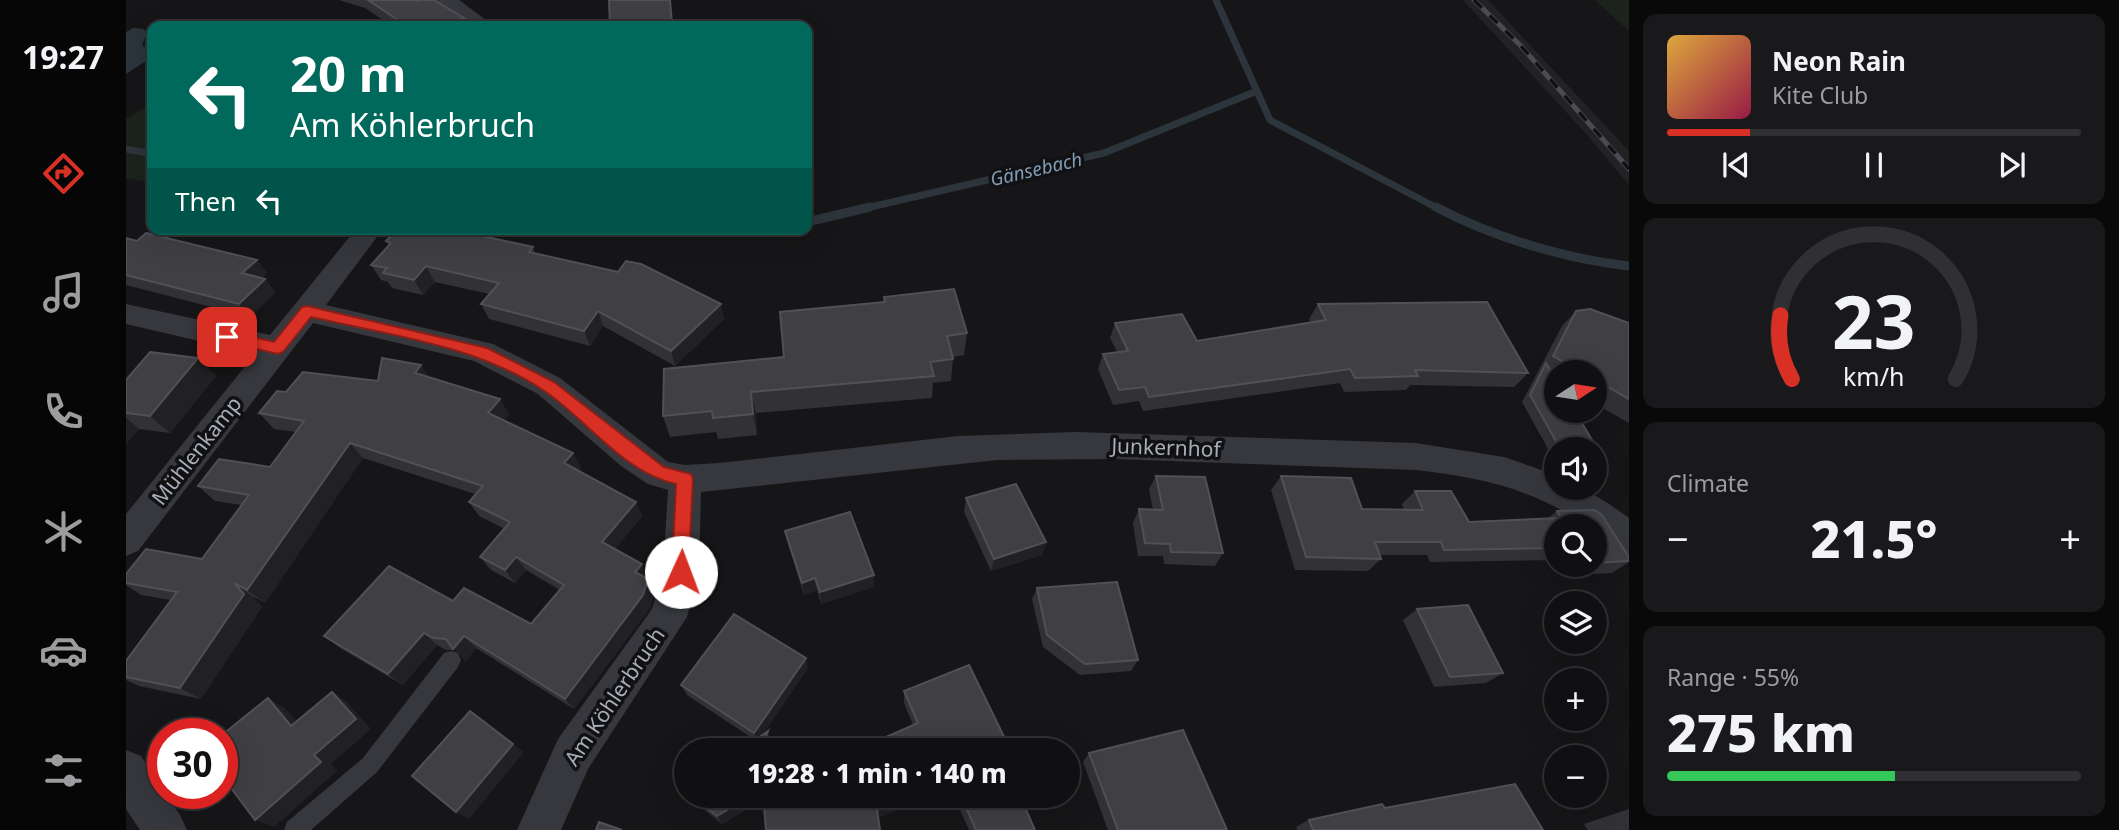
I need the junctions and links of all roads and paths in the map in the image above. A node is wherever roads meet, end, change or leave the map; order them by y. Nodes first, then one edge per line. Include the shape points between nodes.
1 (446, 0) edge
2 (477, 21) edge
3 (365, 235) edge
4 (307, 311) junction
5 (126, 314) edge
6 (278, 348) junction
7 (685, 479) junction
8 (1629, 538) edge
9 (126, 540) edge
10 (451, 660) edge
11 (126, 771) edge
12 (165, 830) edge
13 (295, 830) edge
14 (540, 830) edge

1 - 2 street
3 - 4 street, Mühlenkamp
4 - 6 street, Mühlenkamp
4 - 7 street via 482,352 549,386 660,474
5 - 6 street
6 - 9 street, Mühlenkamp
7 - 8 street, Junkernhof via 738,477 958,449 1027,446 1437,456 1502,468 1554,487
7 - 14 street, Am Köhlerbruch via 681,572 668,617 573,754
10 - 13 lane via 370,765
11 - 12 street

